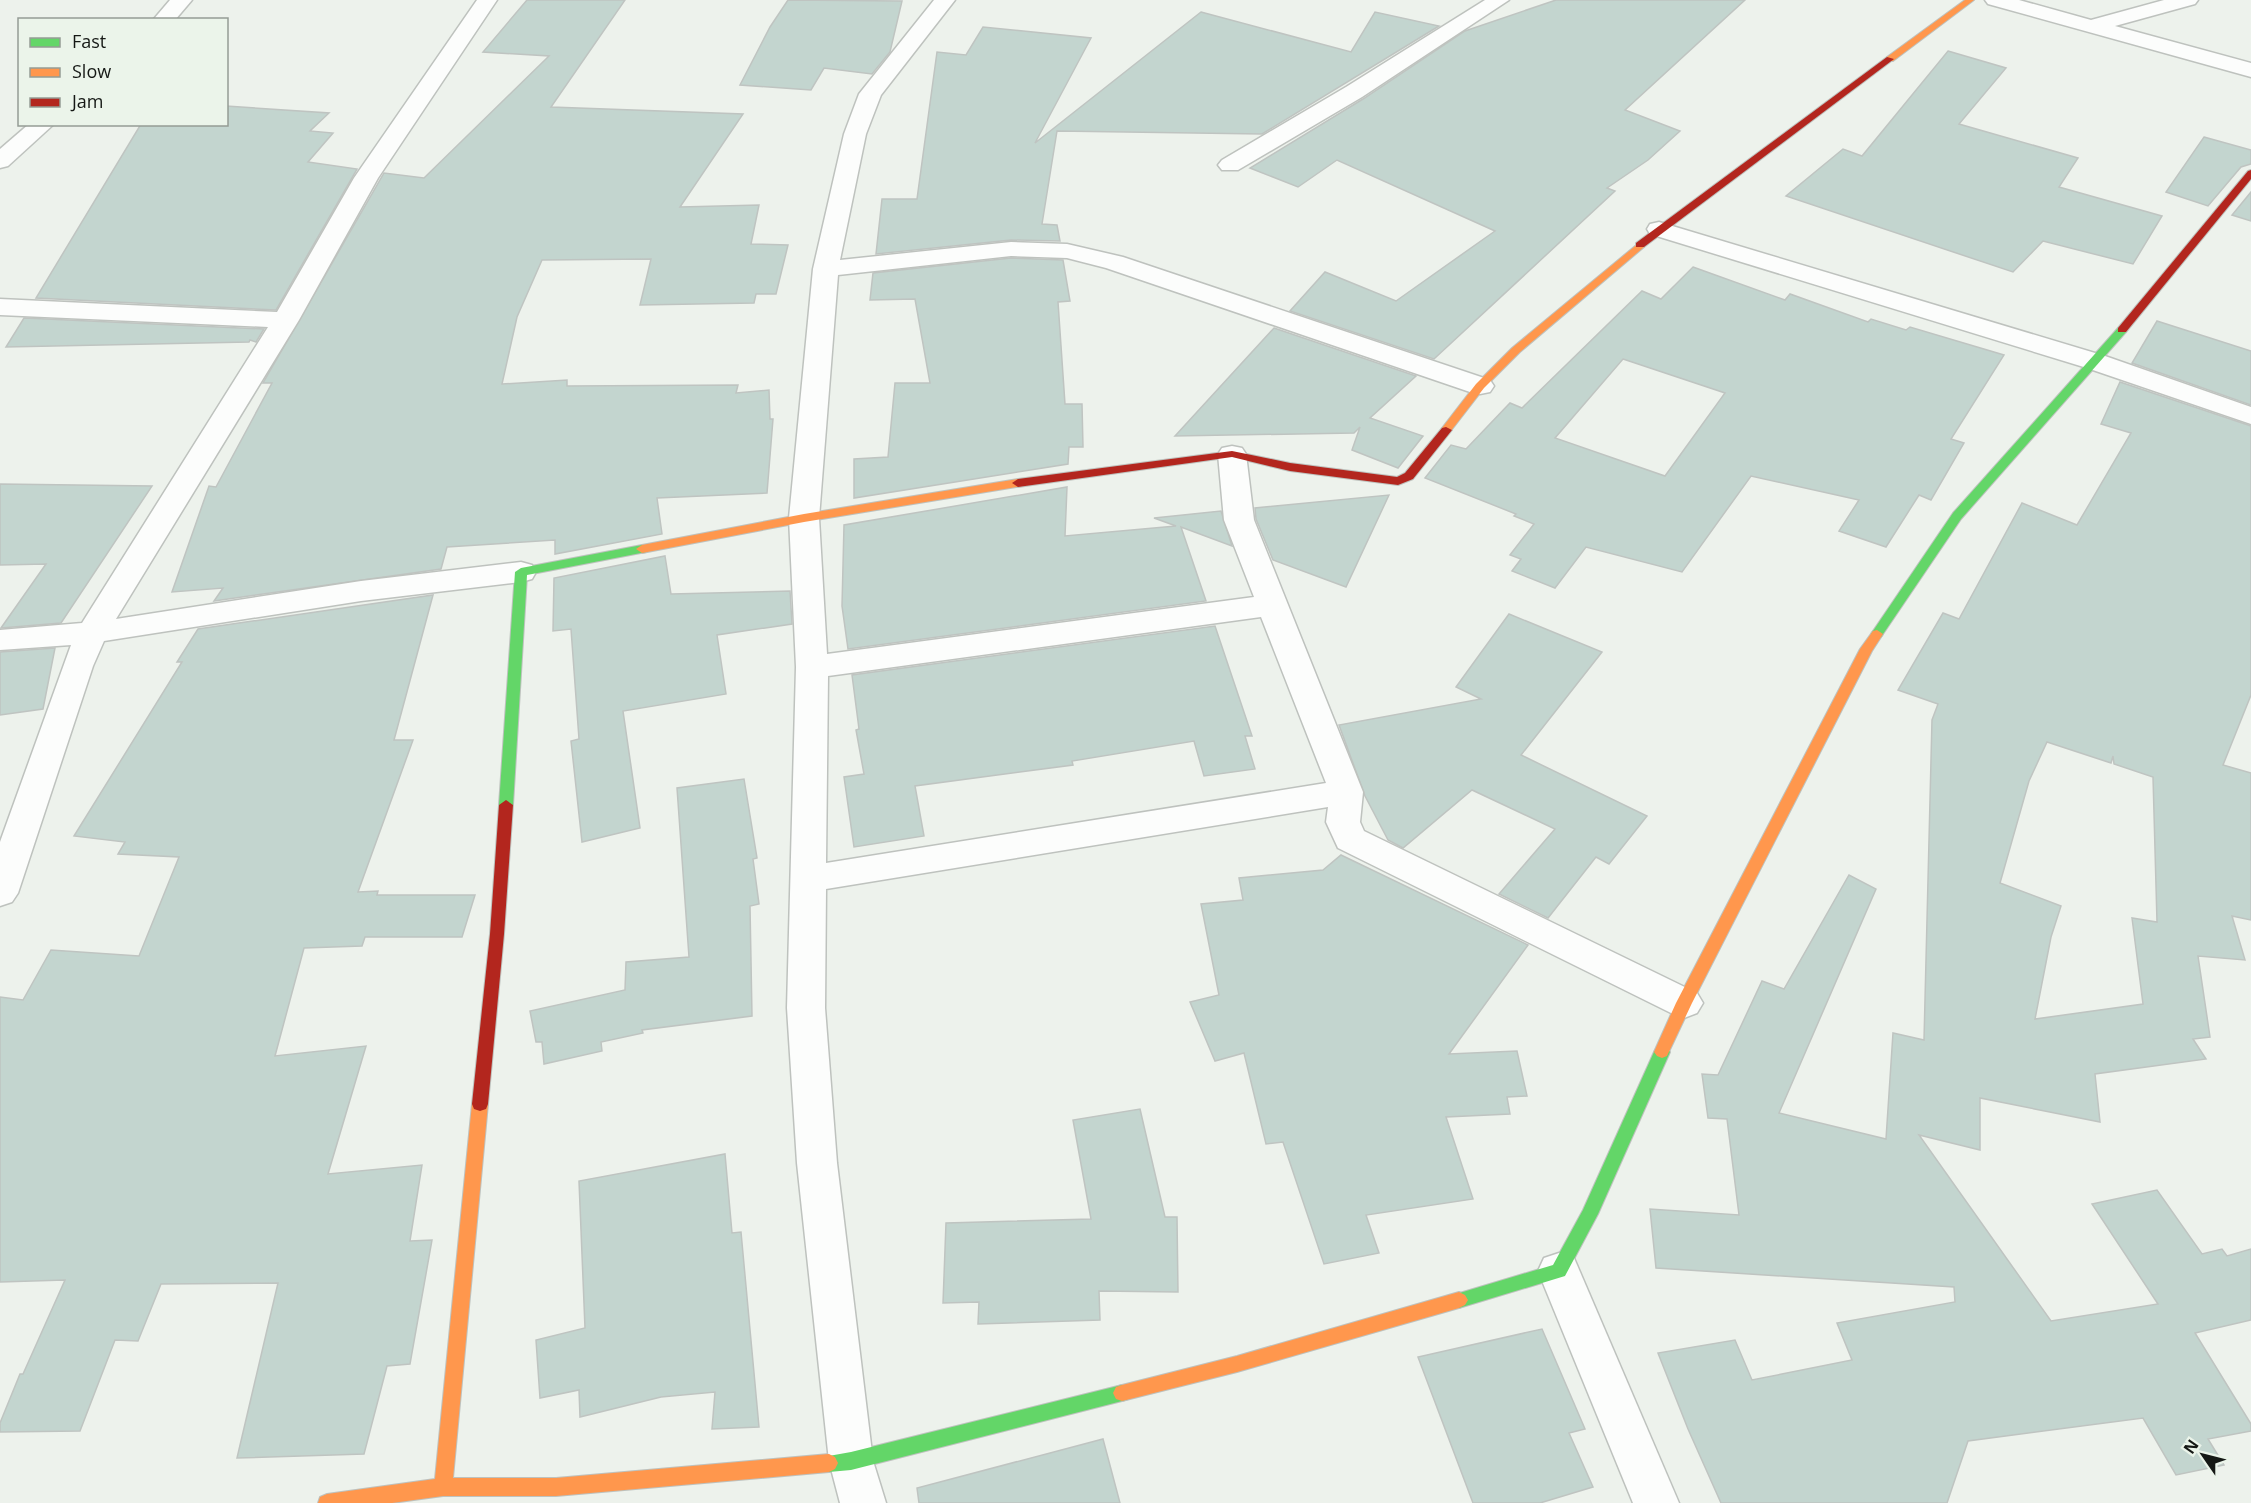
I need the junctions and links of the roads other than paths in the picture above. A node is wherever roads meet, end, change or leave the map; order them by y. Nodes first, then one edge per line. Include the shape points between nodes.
1 (182, 0) edge
2 (486, 0) edge
3 (945, 0) edge
4 (1499, 0) edge
5 (1970, 0) edge
6 (1995, 0) edge
7 (2188, 0) edge
8 (165, 18) edge
9 (2089, 26) junction
10 (2251, 70) edge
11 (41, 126) edge
12 (0, 161) edge
13 (1230, 165) dead end
14 (2251, 173) edge
15 (1659, 229) junction
16 (826, 269) junction
17 (0, 307) edge
18 (286, 320) junction
19 (2096, 362) junction
20 (1480, 386) junction
21 (2251, 416) edge
22 (1232, 454) junction
23 (804, 518) junction
24 (521, 572) junction
25 (1272, 605) junction
26 (92, 633) junction
27 (0, 640) edge
28 (812, 667) junction
29 (1346, 792) junction
30 (809, 879) junction
31 (0, 893) edge
32 (1684, 1003) junction
33 (1559, 1271) junction
34 (851, 1461) junction
35 (443, 1487) junction
36 (327, 1503) edge
37 (863, 1503) edge
38 (1656, 1503) edge

1 - 8 street
2 - 18 street via 366,178
3 - 16 street via 870,94 860,114
4 - 13 street
5 - 15 street
6 - 9 street
7 - 9 street
9 - 10 street
11 - 12 street
14 - 19 street
15 - 19 street
15 - 20 street via 1516,350
16 - 20 street via 1011,249 1067,251 1114,262
16 - 23 street
17 - 18 street
18 - 26 street
19 - 21 street
19 - 32 street via 1957,516 1866,649
20 - 22 street via 1417,467 1398,481 1290,467
22 - 23 street via 1054,477
22 - 25 street via 1239,520
23 - 24 street
23 - 28 street
24 - 26 street via 361,591
24 - 35 street via 497,934
25 - 28 street
25 - 29 street
26 - 27 street
26 - 31 street via 77,666
28 - 30 street
29 - 30 street
29 - 32 street via 1342,822 1350,839
30 - 34 street via 806,1008 816,1163
32 - 33 street via 1590,1214
33 - 34 street via 1237,1364
33 - 38 street
34 - 35 street via 556,1487
34 - 37 street
35 - 36 street

